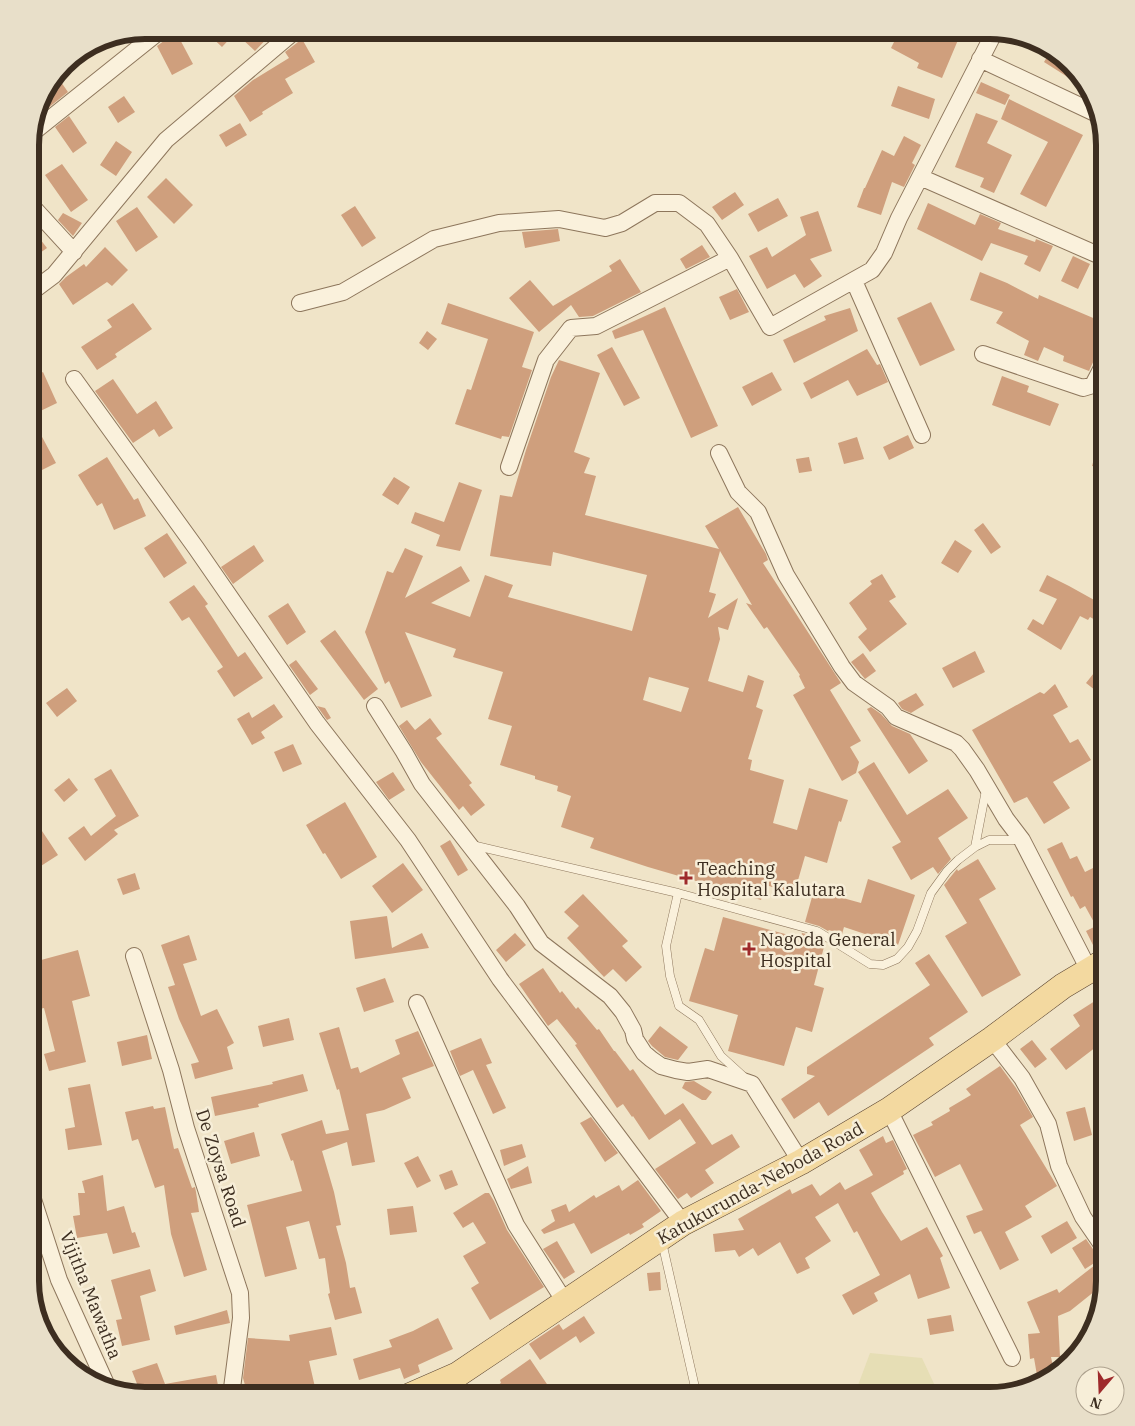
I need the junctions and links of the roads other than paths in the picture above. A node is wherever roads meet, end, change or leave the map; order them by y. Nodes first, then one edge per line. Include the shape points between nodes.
1 (150, 39) edge
2 (285, 39) edge
3 (991, 39) edge
4 (980, 59) junction
5 (1089, 108) edge
6 (41, 126) edge
7 (920, 177) junction
8 (39, 214) edge
9 (74, 252) junction
10 (1096, 254) edge
11 (730, 258) junction
12 (854, 281) junction
13 (39, 286) edge
14 (300, 304) dead end
15 (983, 354) dead end
16 (74, 379) dead end
17 (1096, 379) edge
18 (922, 435) dead end
19 (719, 453) dead end
20 (509, 467) dead end
21 (375, 706) dead end
22 (986, 787) junction
23 (1022, 840) junction
24 (470, 845) junction
25 (974, 847) junction
26 (678, 893) junction
27 (134, 956) dead end
28 (1096, 964) edge
29 (1096, 967) edge
30 (417, 1003) dead end
31 (992, 1039) junction
32 (752, 1084) junction
33 (889, 1110) junction
34 (801, 1162) junction
35 (39, 1218) edge
36 (683, 1223) junction
37 (1096, 1236) edge
38 (661, 1238) junction
39 (565, 1302) junction
40 (1012, 1358) dead end
41 (104, 1379) edge
42 (232, 1387) edge
43 (430, 1387) edge
44 (695, 1387) edge

1 - 6 street
2 - 9 street via 166,140
3 - 4 street
4 - 5 street
4 - 7 street
7 - 10 street
7 - 12 street via 884,253 872,270
8 - 9 street
9 - 13 street
11 - 12 street via 770,327
11 - 14 street via 708,224 679,203 655,203 622,223 605,228 559,219 499,223 434,239 343,292
11 - 20 street via 596,326 571,328 546,360
12 - 18 street
15 - 17 street via 1083,388 1093,385
16 - 36 street via 317,724 408,840 500,979
19 - 22 street via 738,492 758,512 786,575 854,683 896,717 956,743 978,770
21 - 24 street via 422,784
22 - 23 street
22 - 25 lane
23 - 25 lane via 988,840
23 - 28 street
24 - 26 lane
24 - 32 street via 541,943 610,996 623,1012 644,1053 651,1059 676,1070 708,1069
25 - 26 lane via 947,871 931,893 908,947 897,959 883,965 870,964 817,931
26 - 32 lane via 666,946 670,976 680,1006 699,1020 721,1056
27 - 42 street, De Zoysa Road via 240,1293 241,1318
29 - 31 main road, Katukurunda-Neboda Road via 1063,986
30 - 39 street via 516,1225
31 - 33 main road, Katukurunda-Neboda Road
31 - 37 street via 1022,1078 1048,1124 1059,1166 1083,1217
32 - 34 street
33 - 34 main road, Katukurunda-Neboda Road
33 - 40 street
34 - 36 main road, Katukurunda-Neboda Road
35 - 41 street, Vijitha Mawatha via 59,1280
36 - 38 main road, Katukurunda-Neboda Road
38 - 39 main road, Katukurunda-Neboda Road
38 - 44 lane
39 - 43 main road, Katukurunda-Neboda Road via 457,1375

